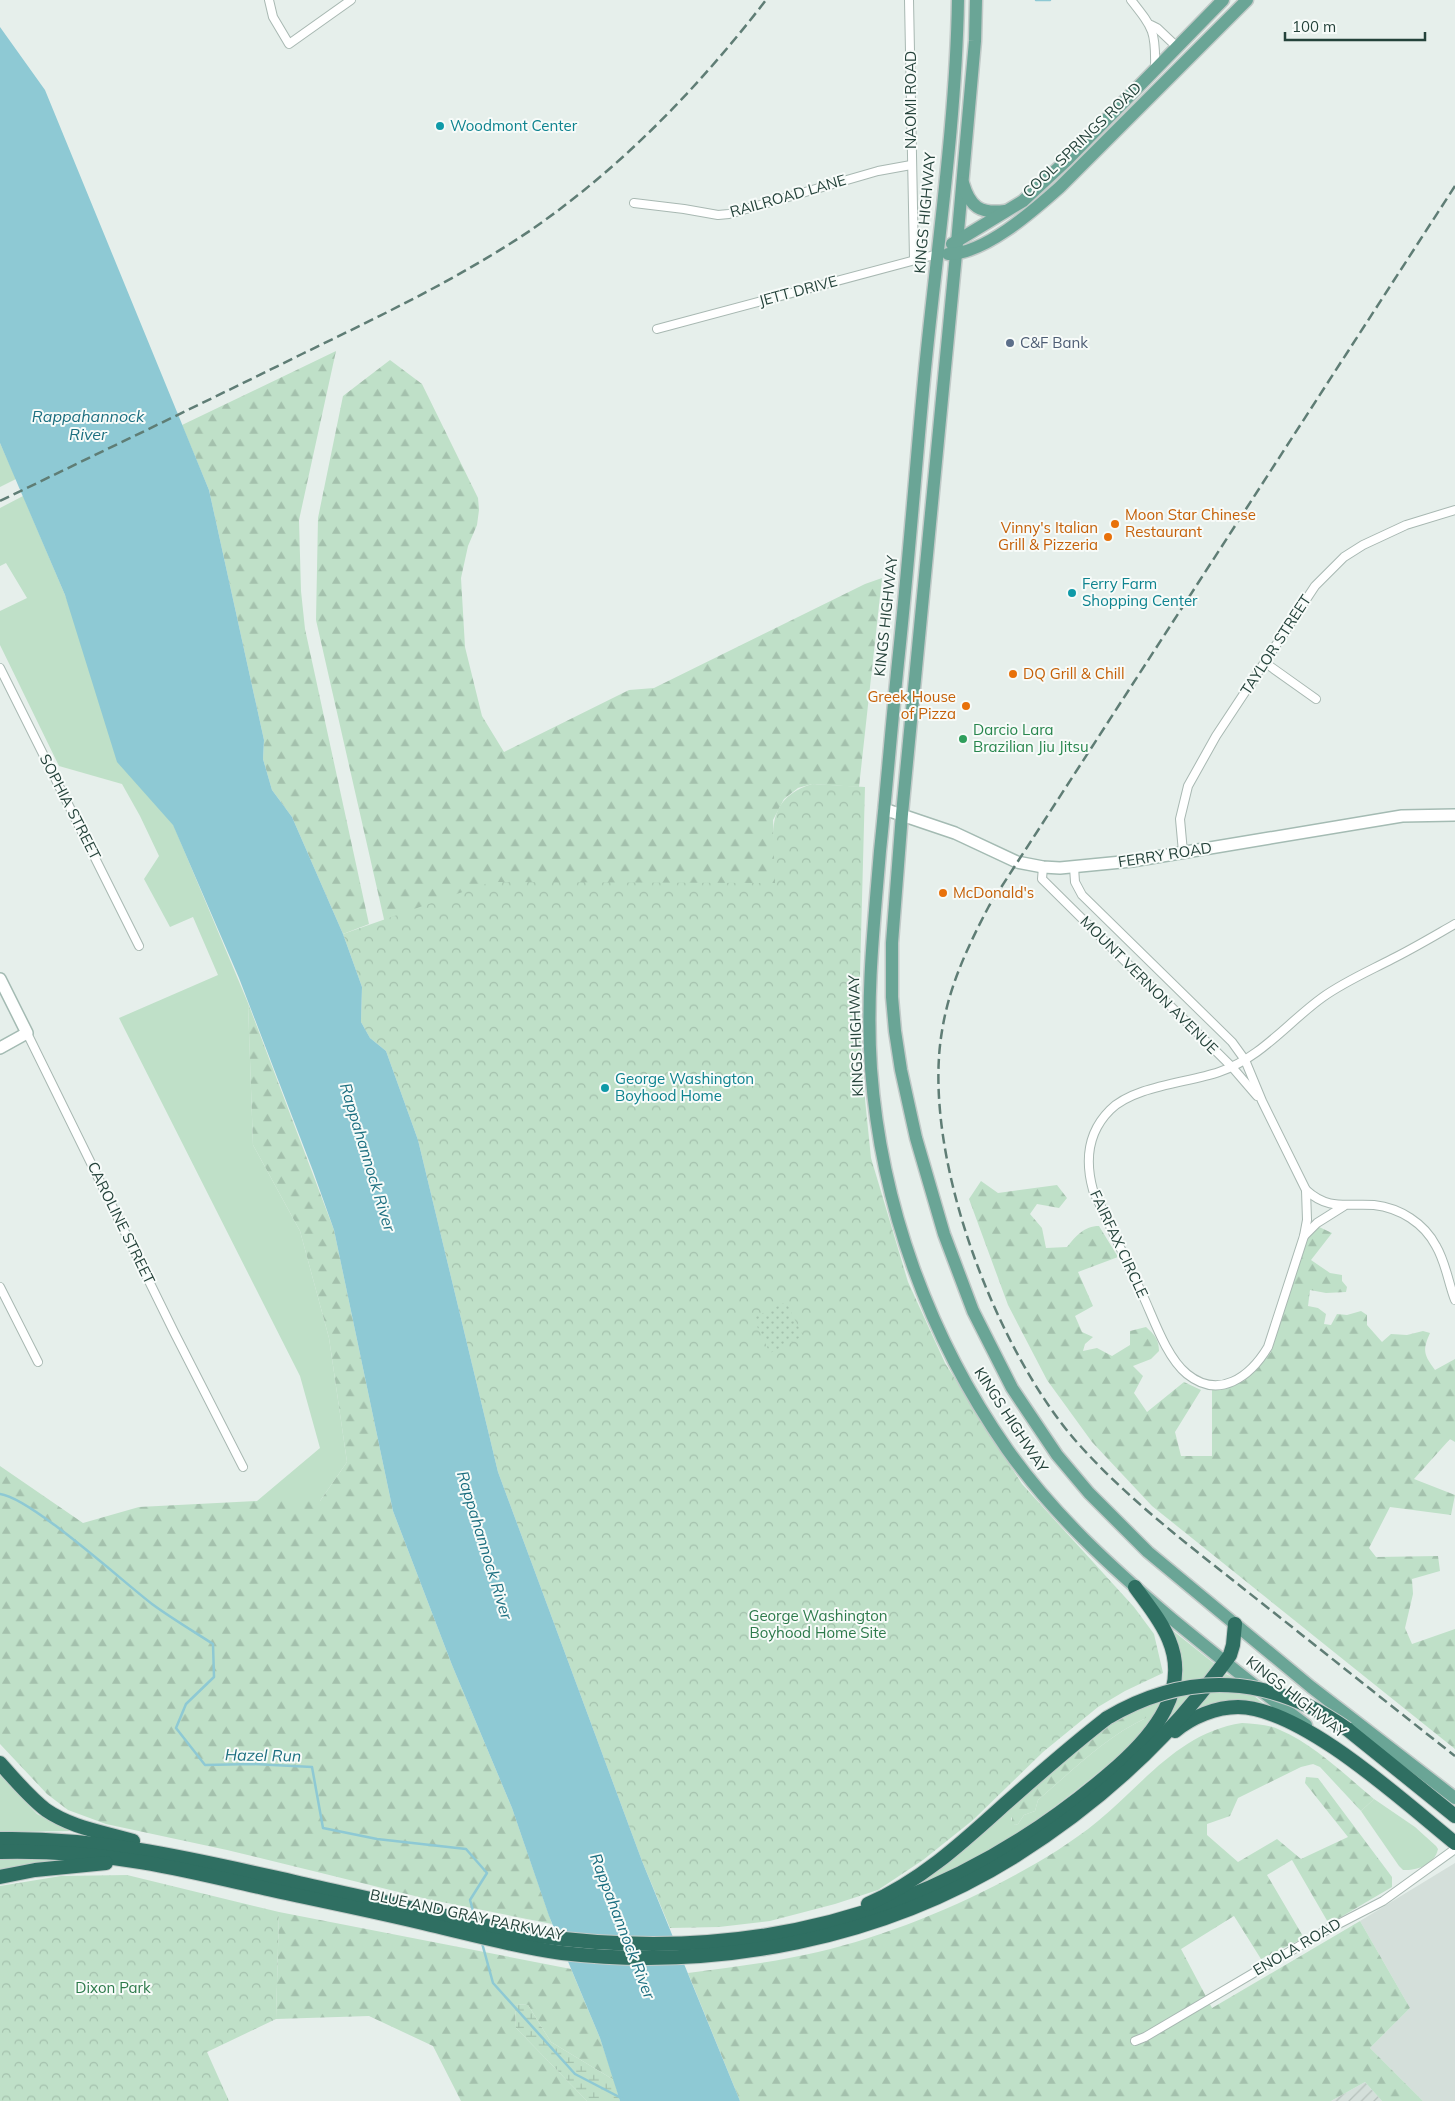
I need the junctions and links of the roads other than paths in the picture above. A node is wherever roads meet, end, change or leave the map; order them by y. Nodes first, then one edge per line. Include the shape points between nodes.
1 (269, 0) edge
2 (351, 0) edge
3 (909, 0) edge
4 (958, 0) edge
5 (976, 0) edge
6 (1130, 0) edge
7 (1222, 0) edge
8 (1247, 0) edge
9 (1151, 25) junction
10 (1176, 46) junction
11 (1154, 68) junction
12 (1150, 96) junction
13 (911, 165) junction
14 (962, 178) junction
15 (634, 203) dead end
16 (1006, 211) junction
17 (956, 248) junction
18 (938, 254) junction
19 (914, 259) junction
20 (658, 329) dead end
21 (1455, 510) edge
22 (1264, 662) junction
23 (0, 668) edge
24 (1316, 699) dead end
25 (884, 809) junction
26 (902, 814) junction
27 (1455, 815) edge
28 (1183, 852) junction
29 (1074, 867) junction
30 (1043, 868) junction
31 (1455, 924) edge
32 (139, 946) dead end
33 (0, 978) edge
34 (27, 1033) junction
35 (0, 1048) edge
36 (1245, 1060) junction
37 (1232, 1067) junction
38 (1262, 1101) junction
39 (1306, 1190) junction
40 (1346, 1205) junction
41 (1304, 1236) junction
42 (0, 1287) edge
43 (1455, 1300) edge
44 (38, 1362) dead end
45 (243, 1467) dead end
46 (1135, 1587) junction
47 (1235, 1624) junction
48 (1225, 1663) junction
49 (1149, 1751) junction
50 (1342, 1753) junction
51 (0, 1763) edge
52 (1455, 1798) edge
53 (1455, 1816) edge
54 (0, 1840) edge
55 (1455, 1843) edge
56 (1455, 1849) edge
57 (0, 1852) edge
58 (133, 1861) junction
59 (207, 1862) junction
60 (0, 1876) edge
61 (794, 1930) junction
62 (729, 1947) junction
63 (1135, 2041) dead end

1 - 2 street via 273,17 289,44
3 - 13 street, NAOMI ROAD
4 - 18 main road, KINGS HIGHWAY
5 - 14 main road, KINGS HIGHWAY
6 - 9 street
7 - 10 main road, COOL SPRINGS ROAD
8 - 12 main road, COOL SPRINGS ROAD
9 - 10 street
9 - 11 street via 1155,41
10 - 11 main road, COOL SPRINGS ROAD
10 - 12 main road via 1177,56 1156,79
11 - 16 main road, COOL SPRINGS ROAD via 1067,160
12 - 17 main road, COOL SPRINGS ROAD via 1032,212 979,246
13 - 15 street, RAILROAD LANE via 878,171 729,214
13 - 19 street, NAOMI ROAD
14 - 16 main road via 967,196 975,206 991,212
14 - 17 main road, KINGS HIGHWAY
16 - 17 main road, COOL SPRINGS ROAD
17 - 18 main road, COOL SPRINGS ROAD
17 - 26 main road, KINGS HIGHWAY
18 - 19 street, JETT DRIVE
18 - 25 main road, KINGS HIGHWAY
19 - 20 street, JETT DRIVE
21 - 22 street, TAYLOR STREET via 1379,536 1344,558 1314,586
22 - 24 street
22 - 28 street, TAYLOR STREET via 1188,786 1180,819
23 - 32 street, SOPHIA STREET
25 - 26 main road, FERRY ROAD
25 - 46 main road, KINGS HIGHWAY via 872,945 871,1063 881,1146 900,1228 937,1326 963,1377 1000,1437 1064,1519
26 - 30 main road, FERRY ROAD via 955,833 1017,862
26 - 47 main road, KINGS HIGHWAY via 891,963 895,1031 916,1138 944,1234 970,1302 1012,1388 1057,1455 1123,1529
27 - 28 main road, FERRY ROAD via 1402,816
28 - 29 main road, FERRY ROAD
29 - 30 main road, FERRY ROAD
29 - 36 street, MOUNT VERNON AVENUE via 1075,882 1082,895 1215,1024
30 - 37 street, MOUNT VERNON AVENUE via 1042,879
31 - 36 street, FAIRFAX CIRCLE via 1324,996
33 - 34 main road, CAROLINE STREET
34 - 35 main road
34 - 45 street, CAROLINE STREET
36 - 37 street, FAIRFAX CIRCLE
36 - 38 street, MOUNT VERNON AVENUE
37 - 38 street, MOUNT VERNON AVENUE
37 - 41 street, FAIRFAX CIRCLE via 1122,1101 1096,1127 1089,1149 1094,1190 1162,1337 1186,1373 1206,1383 1224,1384 1244,1377 1261,1359 1278,1320
38 - 39 street, MOUNT VERNON AVENUE
39 - 40 street via 1328,1204
39 - 41 street, FAIRFAX CIRCLE
40 - 41 street
40 - 43 street via 1387,1208 1420,1225 1436,1246
42 - 44 street
46 - 48 main road, KINGS HIGHWAY
46 - 61 highway via 1167,1635 1175,1673 1166,1710 1136,1749 1062,1811 962,1874 879,1909
47 - 48 highway via 1233,1645
47 - 52 main road, KINGS HIGHWAY
48 - 49 highway
48 - 50 main road, KINGS HIGHWAY
49 - 50 highway via 1199,1716 1237,1707 1279,1717
49 - 62 highway, BLUE AND GRAY PARKWAY via 1112,1785 1037,1842 968,1883 925,1903 844,1931 775,1947
50 - 55 highway, KINGS HIGHWAY
51 - 59 highway via 36,1801 61,1818
53 - 61 highway, bridge via 1347,1729 1318,1710 1256,1688 1182,1688 1141,1700 1107,1718 921,1875 875,1901
54 - 59 highway, BLUE AND GRAY PARKWAY via 97,1844
56 - 63 street, ENOLA ROAD via 1383,1901 1323,1932
57 - 58 highway, BLUE AND GRAY PARKWAY
58 - 60 highway
58 - 62 highway, BLUE AND GRAY PARKWAY via 564,1953 644,1957
59 - 62 highway, BLUE AND GRAY PARKWAY via 529,1934 578,1941
61 - 62 highway, BLUE AND GRAY PARKWAY

